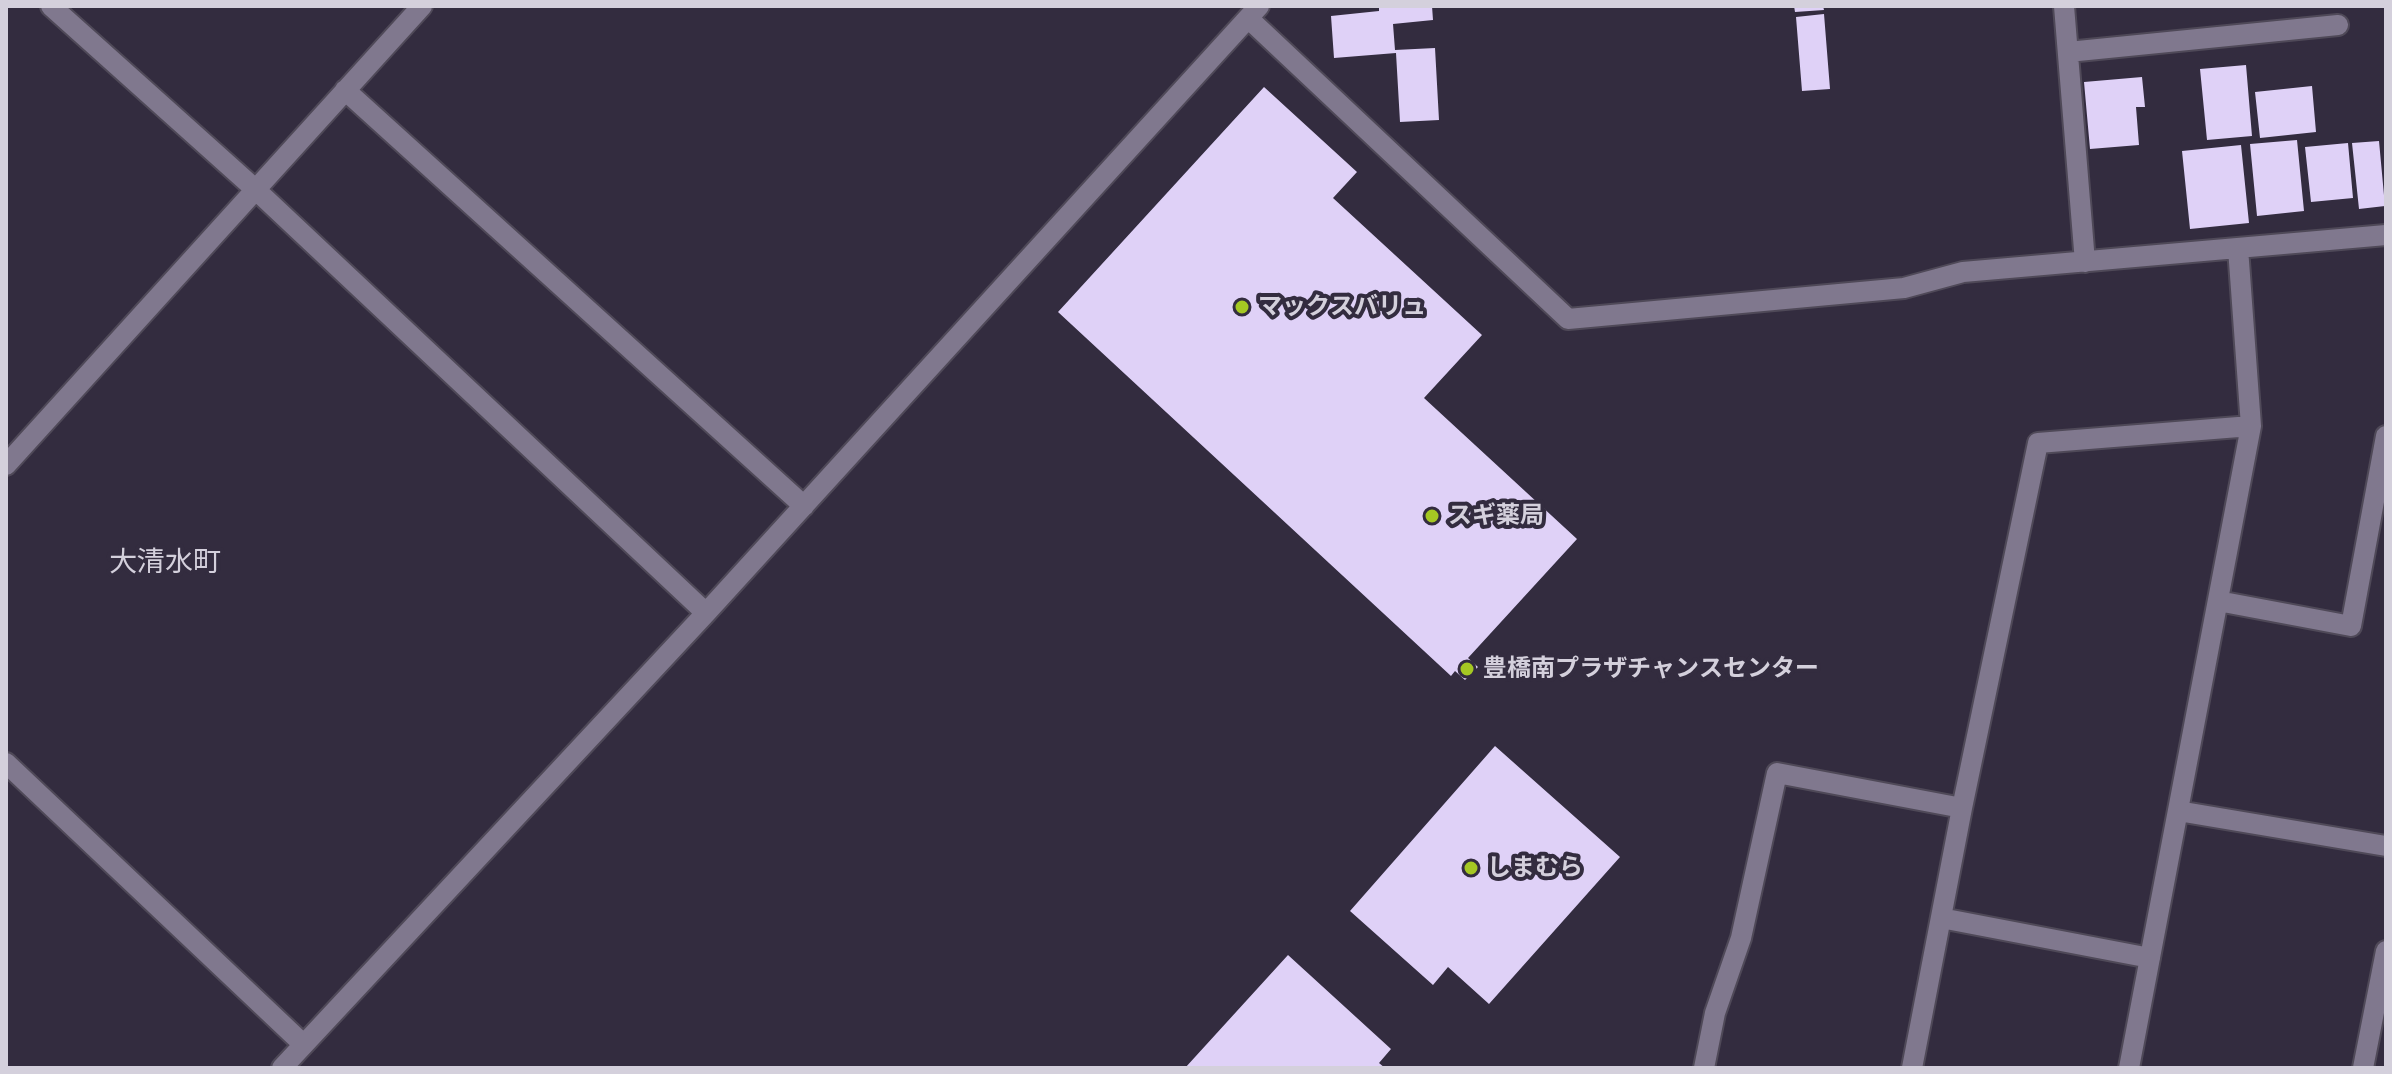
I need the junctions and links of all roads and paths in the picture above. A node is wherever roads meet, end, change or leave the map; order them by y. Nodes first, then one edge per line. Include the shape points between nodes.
1 (51, 6) edge
2 (422, 6) edge
3 (2064, 6) edge
4 (1253, 12) edge
5 (2338, 25) dead end
6 (2068, 52) junction
7 (345, 90) junction
8 (255, 189) junction
9 (2386, 235) edge
10 (2238, 248) junction
11 (2085, 262) junction
12 (2251, 426) junction
13 (2386, 436) edge
14 (6, 465) edge
15 (804, 506) junction
16 (2218, 601) junction
17 (706, 613) junction
18 (6, 763) edge
19 (1962, 808) junction
20 (2178, 811) junction
21 (2386, 846) edge
22 (1941, 918) junction
23 (2386, 951) edge
24 (2150, 958) junction
25 (303, 1044) junction
26 (282, 1068) edge
27 (1704, 1068) edge
28 (1912, 1068) edge
29 (2129, 1068) edge
30 (2363, 1068) edge

1 - 8 street
2 - 7 street
3 - 6 street
4 - 11 street via 1568,319 1904,288 1963,272
4 - 15 street
5 - 6 street
6 - 11 street
7 - 8 street
7 - 15 street
8 - 14 street
8 - 17 street
9 - 10 street
10 - 11 street
10 - 12 street
12 - 16 street
12 - 19 street via 2038,443
13 - 16 street via 2351,626
15 - 17 street
16 - 20 street
17 - 25 street
18 - 25 street
19 - 22 street
19 - 27 street via 1777,773 1741,938 1715,1013
20 - 21 street
20 - 24 street
22 - 24 street
22 - 28 street
23 - 30 street
24 - 29 street
25 - 26 street

